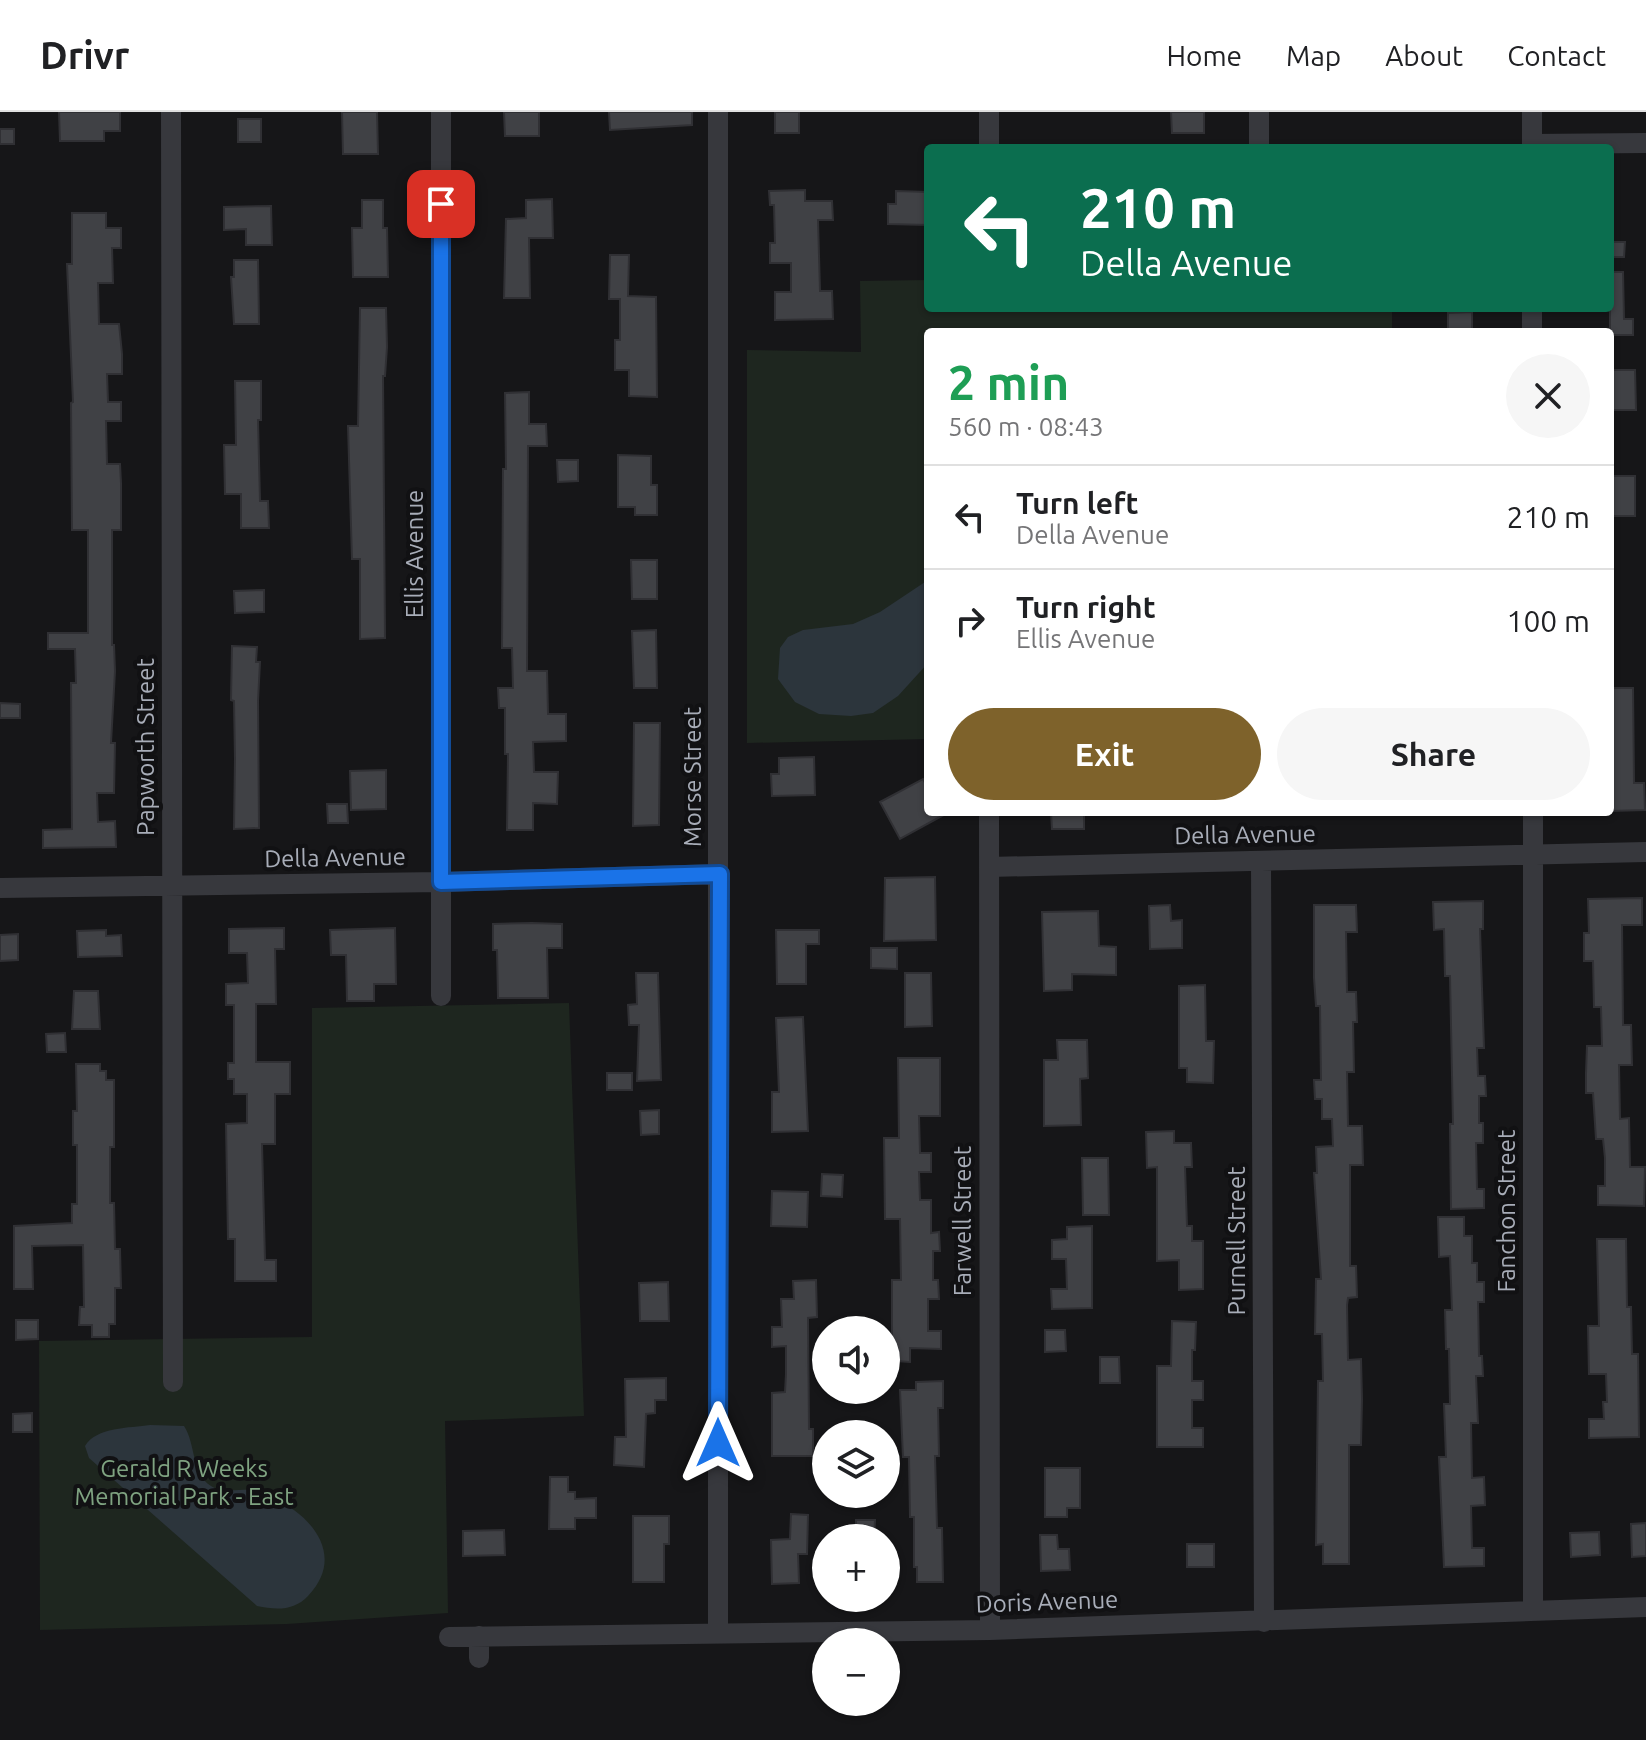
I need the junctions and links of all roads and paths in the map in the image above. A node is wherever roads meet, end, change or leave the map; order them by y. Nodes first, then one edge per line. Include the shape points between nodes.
1 (171, 112) edge
2 (441, 112) edge
3 (718, 112) edge
4 (989, 112) edge
5 (1259, 112) edge
6 (1532, 112) edge
7 (1646, 143) edge
8 (989, 144) edge
9 (1259, 144) edge
10 (1532, 144) edge
11 (1608, 144) edge
12 (989, 816) edge
13 (1533, 816) edge
14 (1646, 852) edge
15 (1533, 854) junction
16 (1261, 861) junction
17 (989, 867) junction
18 (720, 874) junction
19 (441, 882) junction
20 (172, 887) junction
21 (0, 888) edge
22 (441, 996) dead end
23 (173, 1382) dead end
24 (1646, 1607) edge
25 (1533, 1611) junction
26 (1264, 1622) junction
27 (990, 1630) junction
28 (718, 1633) junction
29 (479, 1636) junction
30 (449, 1637) dead end
31 (479, 1658) dead end

1 - 20 street, Papworth Street
2 - 19 street, Ellis Avenue
3 - 18 street, Morse Street
4 - 8 street
5 - 9 street
6 - 10 street
7 - 11 street
12 - 17 street, Farwell Street
13 - 15 street, Fanchon Street
14 - 15 street, Della Avenue
15 - 16 street, Della Avenue
15 - 25 street, Fanchon Street
16 - 17 street, Della Avenue
16 - 26 street, Purnell Street
17 - 27 street, Farwell Street
18 - 19 street, Della Avenue
18 - 28 street, Morse Street
19 - 20 street, Della Avenue
19 - 22 street, Ellis Avenue
20 - 21 street, Della Avenue
20 - 23 street, Papworth Street
24 - 25 street, Doris Avenue
25 - 26 street, Doris Avenue
26 - 27 street, Doris Avenue
27 - 28 street, Doris Avenue
28 - 29 street, Doris Avenue
29 - 30 street, Doris Avenue
29 - 31 street

